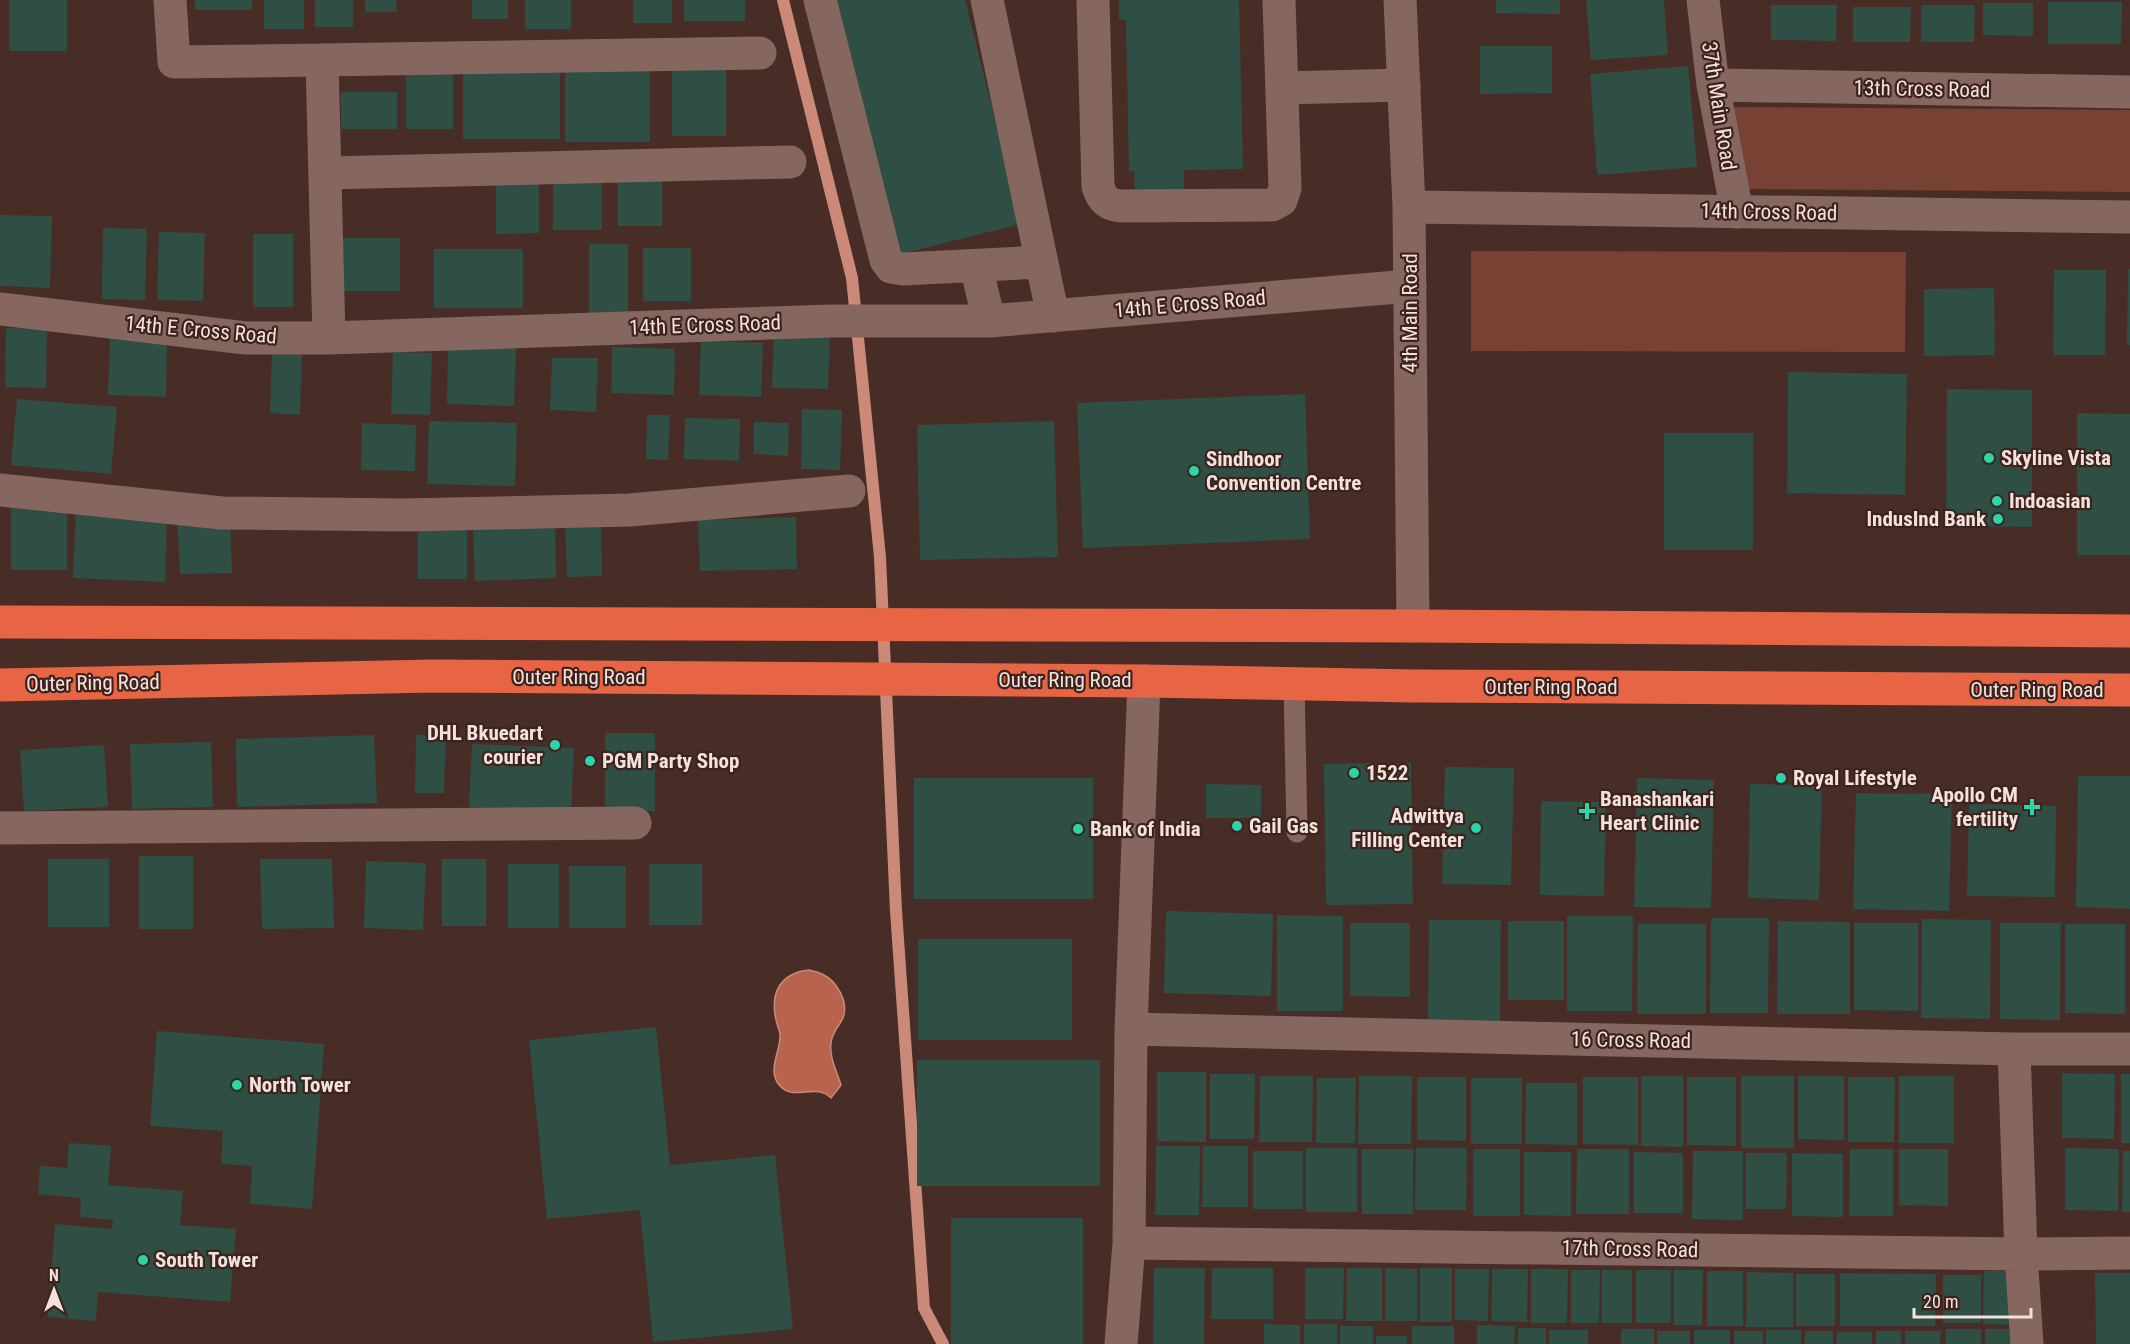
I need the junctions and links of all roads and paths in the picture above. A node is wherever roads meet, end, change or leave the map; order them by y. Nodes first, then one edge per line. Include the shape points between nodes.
1 (170, 0) edge
2 (820, 0) edge
3 (987, 0) edge
4 (1093, 0) edge
5 (1279, 0) edge
6 (1400, 0) edge
7 (1703, 0) edge
8 (760, 53) dead end
9 (322, 60) junction
10 (1404, 85) junction
11 (1713, 85) junction
12 (1282, 88) junction
13 (2130, 92) edge
14 (790, 162) dead end
15 (326, 173) junction
16 (1409, 207) junction
17 (1737, 212) junction
18 (2130, 217) edge
19 (1042, 262) junction
20 (976, 266) junction
21 (1410, 286) junction
22 (0, 309) edge
23 (1053, 316) junction
24 (989, 321) junction
25 (328, 338) junction
26 (0, 490) edge
27 (849, 491) dead end
28 (0, 622) edge
29 (1413, 626) junction
30 (2130, 631) edge
31 (1144, 681) junction
32 (1294, 684) junction
33 (0, 685) edge
34 (2130, 690) edge
35 (635, 823) dead end
36 (0, 828) edge
37 (1297, 832) dead end
38 (1131, 1029) junction
39 (2014, 1049) junction
40 (2130, 1049) edge
41 (1130, 1243) junction
42 (2130, 1253) edge
43 (2021, 1254) junction
44 (1121, 1344) edge
45 (2027, 1344) edge

1 - 9 street via 174,62
2 - 20 street via 886,260 891,267 903,269
3 - 19 street
4 - 12 street via 1098,186 1101,198 1112,206 1272,204 1281,200 1286,188
5 - 12 street
6 - 10 street, 4th Main Road
7 - 11 street, 37th Main Road
8 - 9 street
9 - 15 street
10 - 12 street
10 - 16 street, 4th Main Road
11 - 13 street, 13th Cross Road
11 - 17 street, 37th Main Road
14 - 15 street
15 - 25 street
16 - 17 street, 14th Cross Road
16 - 21 street, 4th Main Road
17 - 18 street, 14th Cross Road
19 - 20 street
19 - 23 street
20 - 24 street
21 - 23 street, 14th E Cross Road
21 - 29 street, 4th Main Road
22 - 25 street, 14th E Cross Road via 246,338
23 - 24 street, 14th E Cross Road
24 - 25 street, 14th E Cross Road via 831,321
26 - 27 street via 222,513 404,515 630,510
28 - 29 highway
29 - 30 highway
31 - 32 highway, Outer Ring Road
31 - 33 highway, Outer Ring Road via 433,676
31 - 38 street
32 - 34 highway, Outer Ring Road
32 - 37 lane
35 - 36 street
38 - 39 street, 16 Cross Road
38 - 41 street
39 - 40 street, 16 Cross Road
39 - 43 street
41 - 43 street, 17th Cross Road
41 - 44 street
42 - 43 street, 17th Cross Road
43 - 45 street

